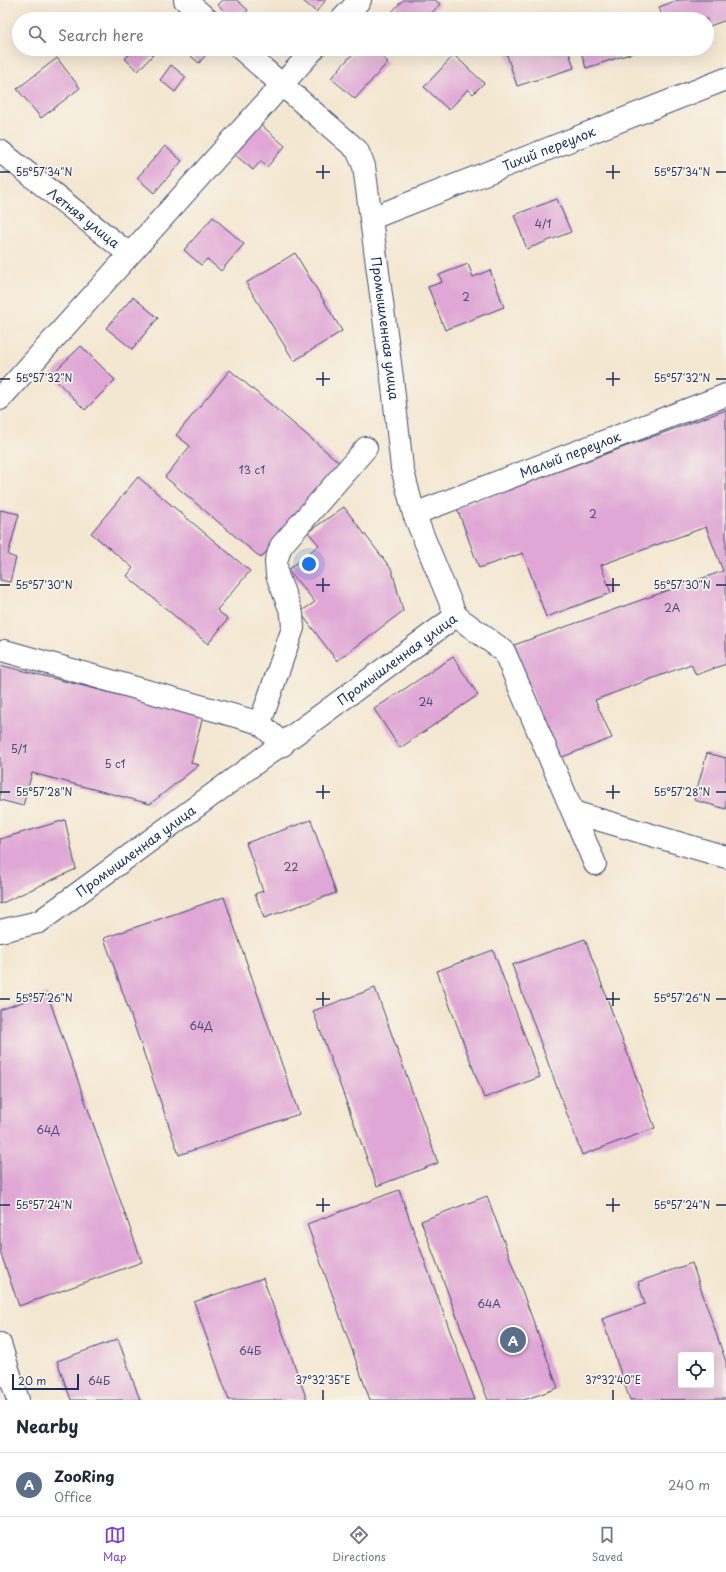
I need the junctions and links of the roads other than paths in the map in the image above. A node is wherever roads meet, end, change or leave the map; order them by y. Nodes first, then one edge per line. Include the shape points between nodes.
1 (186, 0) edge
2 (360, 0) edge
3 (199, 12) edge
4 (349, 12) edge
5 (249, 56) edge
6 (308, 56) edge
7 (726, 80) edge
8 (282, 84) junction
9 (0, 151) edge
10 (372, 218) junction
11 (129, 254) junction
12 (726, 395) edge
13 (0, 399) edge
14 (366, 448) dead end
15 (414, 514) junction
16 (456, 616) junction
17 (5, 651) dead end
18 (260, 723) junction
19 (283, 745) junction
20 (573, 812) junction
21 (726, 857) edge
22 (596, 864) dead end
23 (0, 931) edge
24 (0, 1344) edge
25 (18, 1400) edge

1 - 3 street
2 - 4 street
5 - 8 street, Промышленная улица
6 - 8 street
7 - 10 street, Тихий переулок
8 - 10 street, Промышленная улица via 357,150 364,166
8 - 11 street
9 - 11 street, Летняя улица
10 - 15 street, Промышленная улица via 402,468
11 - 13 street
12 - 15 street, Малый переулок
14 - 18 street via 281,546 276,561 277,576 292,614 293,628
15 - 16 street, Промышленная улица
16 - 19 street, Промышленная улица
16 - 20 street via 504,651
17 - 18 street
18 - 19 street
19 - 23 street, Промышленная улица via 39,922
20 - 21 street
20 - 22 street
24 - 25 street

